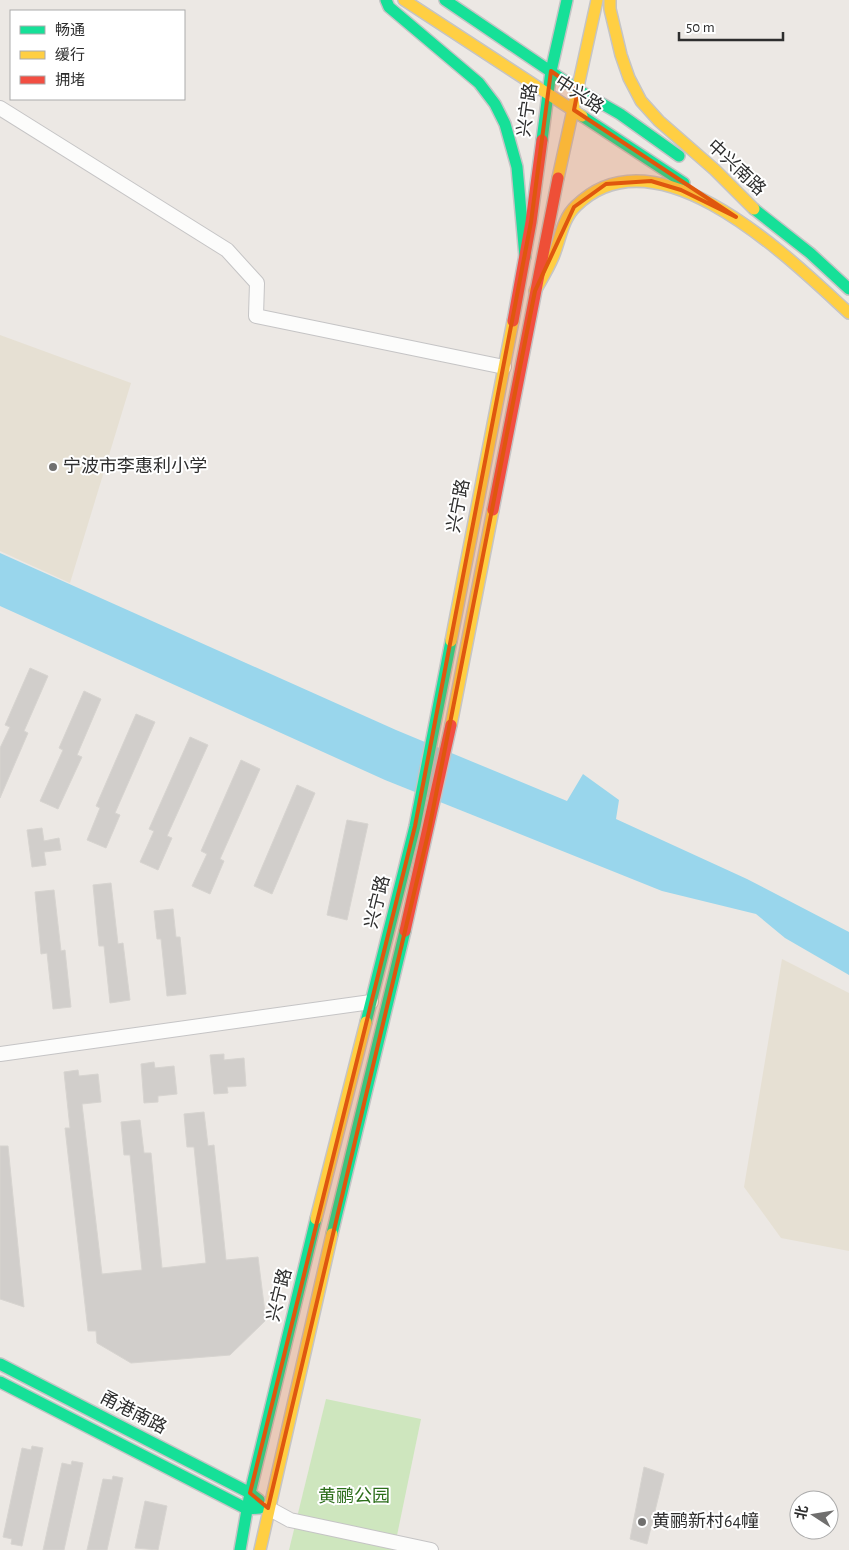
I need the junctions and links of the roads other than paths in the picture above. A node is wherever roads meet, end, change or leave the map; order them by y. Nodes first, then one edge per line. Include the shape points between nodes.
1 (386, 0) edge
2 (404, 0) edge
3 (445, 0) edge
4 (567, 0) edge
5 (597, 0) edge
6 (610, 0) edge
7 (551, 71) junction
8 (578, 90) junction
9 (549, 95) junction
10 (0, 108) edge
11 (574, 110) junction
12 (606, 184) joint
13 (748, 204) junction
14 (736, 218) junction
15 (525, 257) junction
16 (849, 289) edge
17 (535, 291) junction
18 (849, 313) edge
19 (504, 367) junction
20 (371, 1002) junction
21 (0, 1054) edge
22 (0, 1364) edge
23 (0, 1382) edge
24 (250, 1493) junction
25 (268, 1508) junction
26 (247, 1509) junction
27 (240, 1550) edge
28 (260, 1550) edge
29 (431, 1550) edge

1 - 15 main road, 兴宁路 via 390,7 438,44 481,84 493,100 506,128 520,179 524,202
2 - 9 main road, 中兴路
3 - 7 main road, 中兴路
4 - 7 main road, 兴宁路
5 - 8 main road, 兴宁路
6 - 13 main road, 中兴南路 via 621,54 642,101 658,121 715,170
7 - 8 main road, 中兴路
7 - 9 main road, 兴宁路
8 - 11 main road, 兴宁路
8 - 13 main road, 中兴路 via 620,114
9 - 11 main road, 中兴路
9 - 15 main road, 兴宁路
10 - 19 street via 227,250 257,283 256,316
11 - 14 main road, 中兴路
11 - 17 main road, 兴宁路
12 - 14 main road, 中兴南路 via 626,179 650,181 681,190
12 - 17 main road, 兴宁路 via 592,190 574,207
13 - 16 main road, 中兴南路
14 - 18 main road, 中兴南路 via 798,266
15 - 19 main road, 兴宁路
17 - 25 main road, 兴宁路 via 429,830
19 - 20 main road, 兴宁路 via 415,826
20 - 21 street
20 - 24 main road, 兴宁路
22 - 24 main road, 甬港南路
23 - 26 main road, 甬港南路
24 - 25 main road, 甬港南路
24 - 26 main road, 兴宁路
25 - 26 main road
25 - 28 main road, 兴宁路
25 - 29 street via 290,1520
26 - 27 main road, 兴宁路

